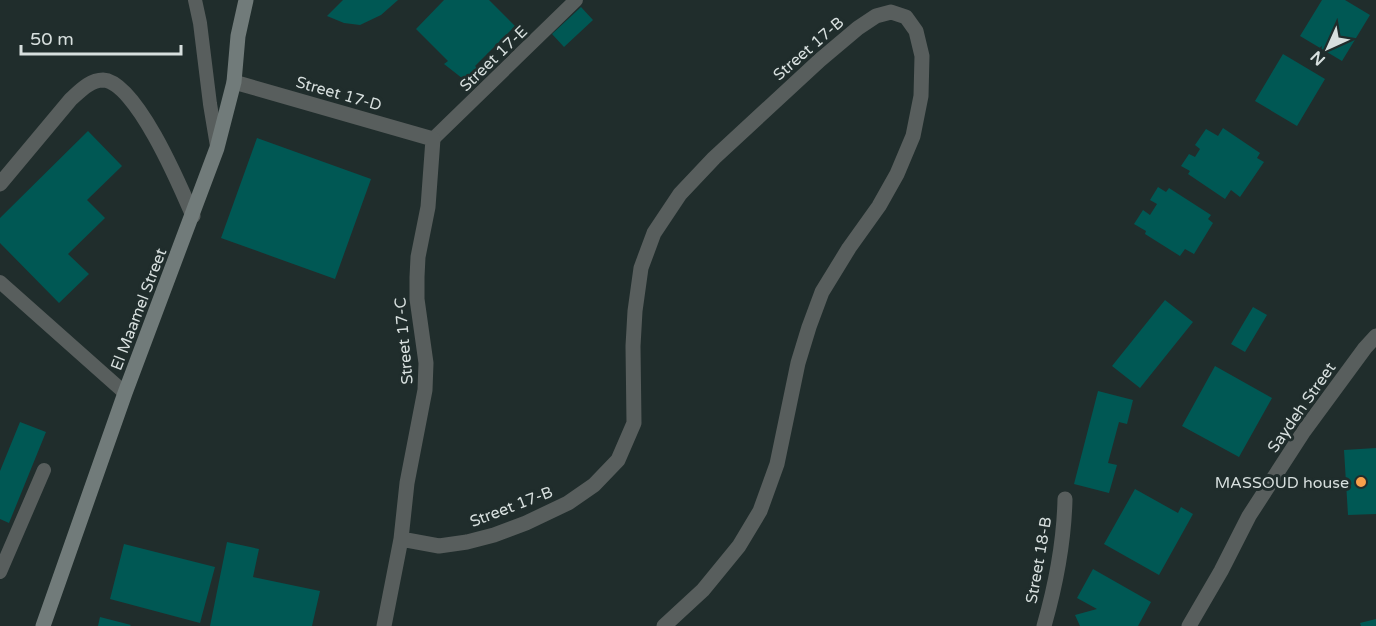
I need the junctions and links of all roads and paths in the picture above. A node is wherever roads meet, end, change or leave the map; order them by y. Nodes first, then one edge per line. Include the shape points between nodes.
1 (195, 0) edge
2 (246, 0) edge
3 (576, 0) edge
4 (234, 82) junction
5 (433, 140) junction
6 (218, 148) junction
7 (0, 184) edge
8 (193, 216) junction
9 (0, 282) edge
10 (1376, 336) edge
11 (125, 393) junction
12 (44, 470) dead end
13 (1065, 500) dead end
14 (401, 539) junction
15 (0, 572) edge
16 (43, 626) edge
17 (384, 626) edge
18 (664, 626) edge
19 (1044, 626) edge
20 (1189, 626) edge

1 - 6 lane
2 - 4 street, El Maamel Street
3 - 5 lane, Street 17-E
4 - 5 street, Street 17-D
4 - 6 street, El Maamel Street
5 - 14 street, Street 17-C via 417,277 425,390
6 - 8 street, El Maamel Street
7 - 8 street via 71,99 84,87 103,80 114,83 141,114 175,172
8 - 11 street, El Maamel Street
9 - 11 lane
10 - 20 street, Saydeh Street via 1304,431 1255,507
11 - 16 street, El Maamel Street
12 - 15 lane
13 - 19 street, Street 18-B via 1060,559
14 - 17 street, Street 17-C
14 - 18 street, Street 17-B via 439,546 494,535 568,503 594,485 618,460 634,423 634,322 641,268 654,233 680,194 714,158 820,60 876,16 891,12 906,17 916,32 922,56 921,96 913,136 879,206 822,292 798,363 777,464 760,512 704,590

